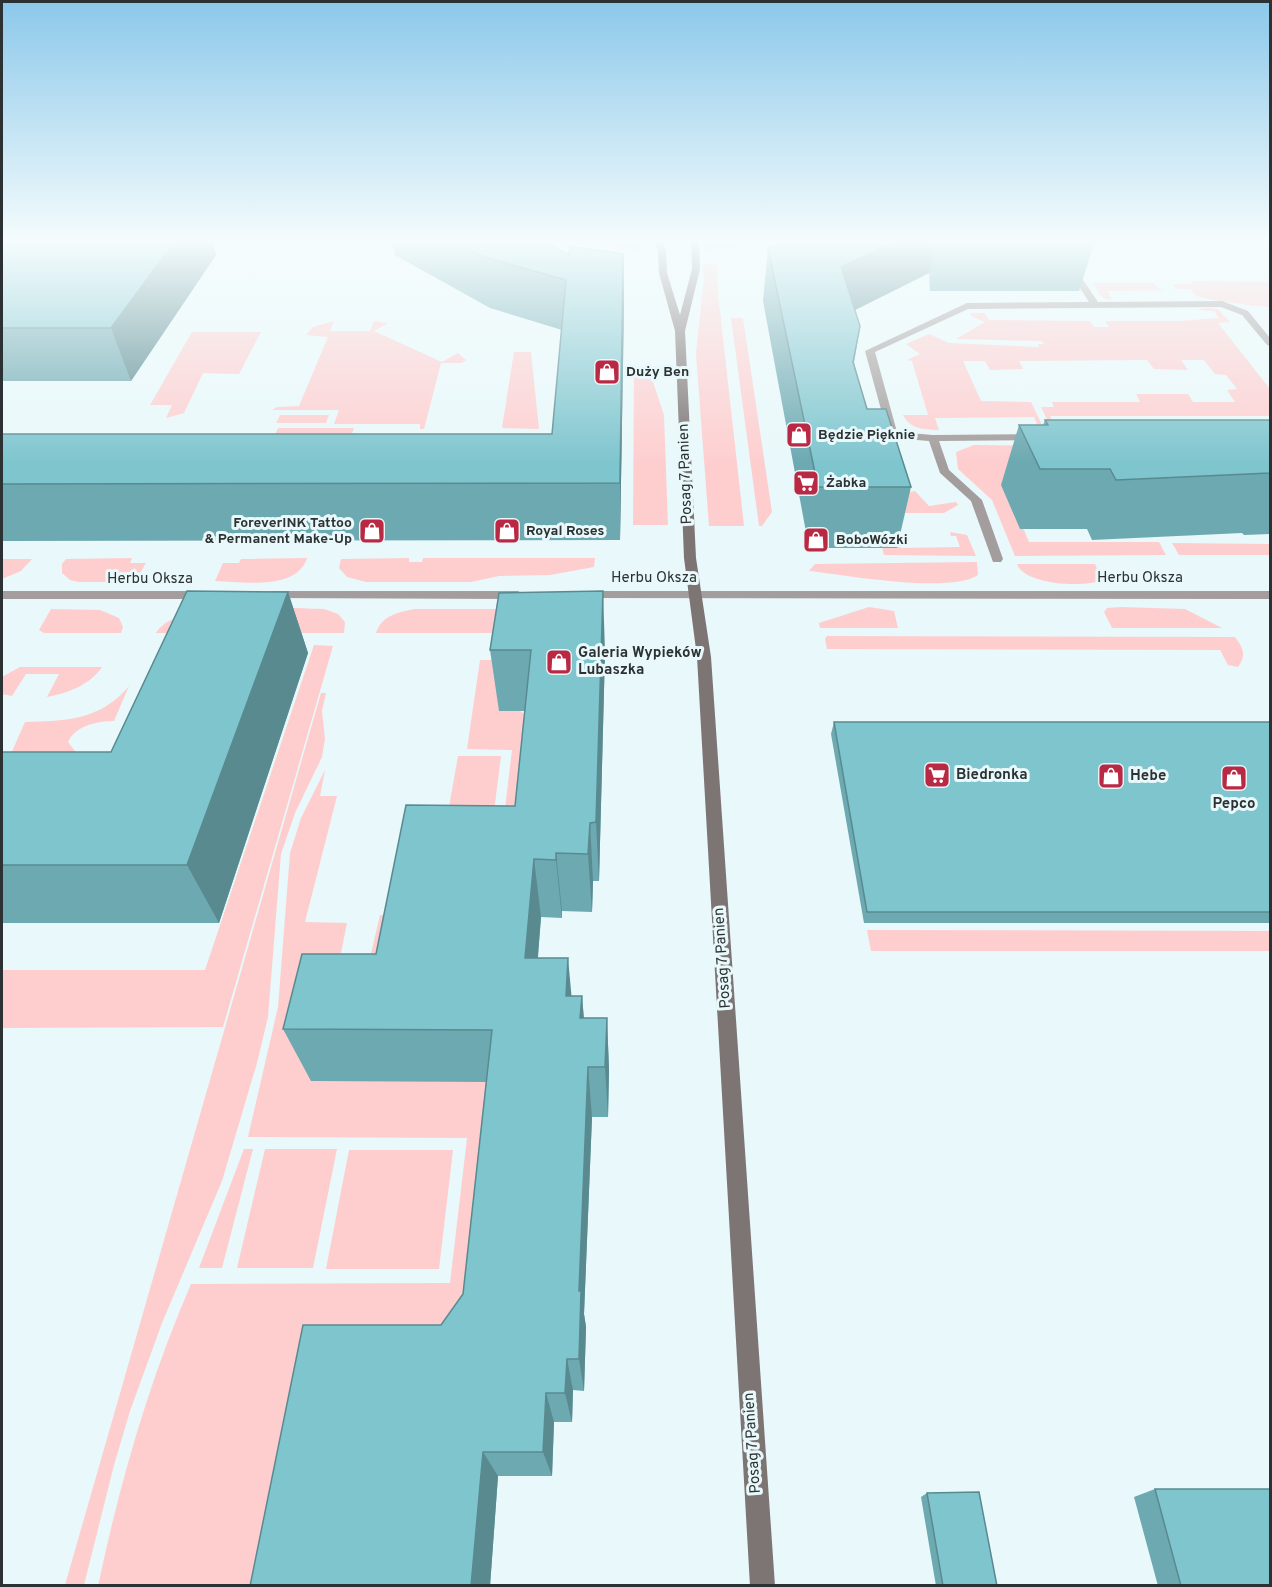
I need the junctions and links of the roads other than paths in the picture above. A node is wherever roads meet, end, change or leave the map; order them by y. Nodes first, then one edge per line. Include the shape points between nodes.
1 (675, 315) edge
2 (684, 315) edge
3 (947, 315) edge
4 (1247, 315) edge
5 (1253, 322) junction
6 (1270, 322) edge
7 (680, 332) junction
8 (1270, 343) edge
9 (1046, 437) edge
10 (933, 438) junction
11 (997, 559) dead end
12 (2, 595) edge
13 (223, 595) edge
14 (256, 595) edge
15 (528, 595) edge
16 (573, 595) edge
17 (695, 595) junction
18 (1270, 595) edge
19 (763, 1586) edge

1 - 7 street, Posag 7 Panien
2 - 7 street, Posag 7 Panien
3 - 10 street via 870,351 893,435
4 - 5 street
5 - 6 street
5 - 8 street
7 - 17 street, Posag 7 Panien via 688,542
9 - 10 street
10 - 11 street via 944,471 976,500
12 - 13 street, Herbu Oksza
14 - 15 street
16 - 17 street, Herbu Oksza
17 - 18 street, Herbu Oksza
17 - 19 street, Posag 7 Panien via 704,657

